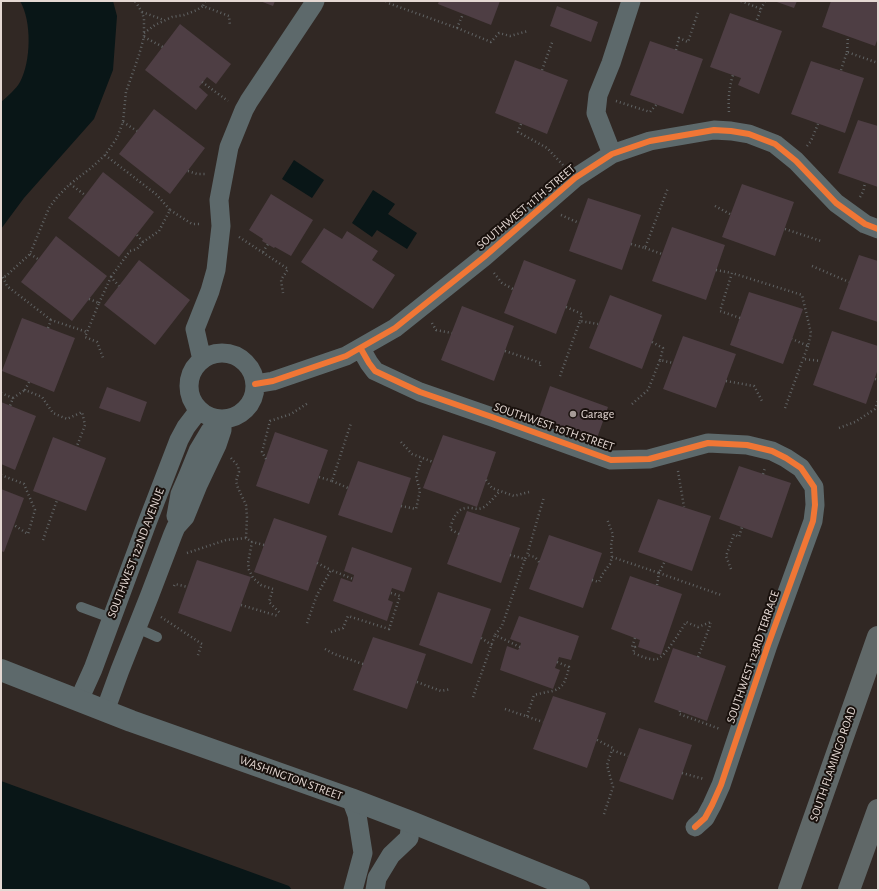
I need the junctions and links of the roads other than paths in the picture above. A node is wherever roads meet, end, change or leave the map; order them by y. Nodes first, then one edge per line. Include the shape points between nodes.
1 (315, 1) edge
2 (630, 1) edge
3 (612, 154) junction
4 (878, 229) edge
5 (360, 349) junction
6 (202, 360) junction
7 (255, 384) junction
8 (199, 410) junction
9 (220, 431) junction
10 (814, 487) joint
11 (81, 607) dead end
12 (112, 618) junction
13 (137, 628) junction
14 (157, 637) dead end
15 (878, 637) edge
16 (1, 670) edge
17 (79, 700) junction
18 (105, 711) junction
19 (351, 799) junction
20 (878, 810) edge
21 (411, 822) junction
22 (695, 827) dead end
23 (354, 890) edge
24 (375, 890) edge
25 (579, 890) edge
26 (789, 890) edge
27 (849, 890) edge

1 - 6 street via 249,101 229,147 219,200 221,226 216,270 195,329
2 - 3 street via 598,95 596,113
3 - 4 street, SOUTHWEST 11TH STREET via 650,140 709,131 750,134 775,144 796,160 836,203 865,224
3 - 5 street, SOUTHWEST 11TH STREET via 575,178 482,259 395,328
5 - 7 street, SOUTHWEST 11TH STREET via 290,376
5 - 10 street, SOUTHWEST 10TH STREET via 375,371 420,392 611,460 649,459 708,443 747,445 772,451 786,458 801,468
6 - 7 street via 219,354 229,354 245,363
6 - 8 street via 191,375 189,384 190,394
7 - 9 street via 249,406 230,418
8 - 9 street via 214,418
8 - 12 street, SOUTHWEST 122ND AVENUE via 179,440
9 - 13 street via 185,518 176,527
10 - 22 street, SOUTHWEST 123RD TERRACE via 813,521 721,785 705,818
11 - 12 lane
12 - 13 street
12 - 17 street, SOUTHWEST 122ND AVENUE
13 - 14 lane
13 - 18 street
15 - 26 highway, SOUTH FLAMINGO ROAD
16 - 17 street, WASHINGTON STREET
17 - 18 street, WASHINGTON STREET
18 - 19 street, WASHINGTON STREET
19 - 21 street, WASHINGTON STREET
19 - 23 street via 357,815 363,853
20 - 27 highway
21 - 24 street via 409,838 391,855 377,878
21 - 25 street, WASHINGTON STREET

